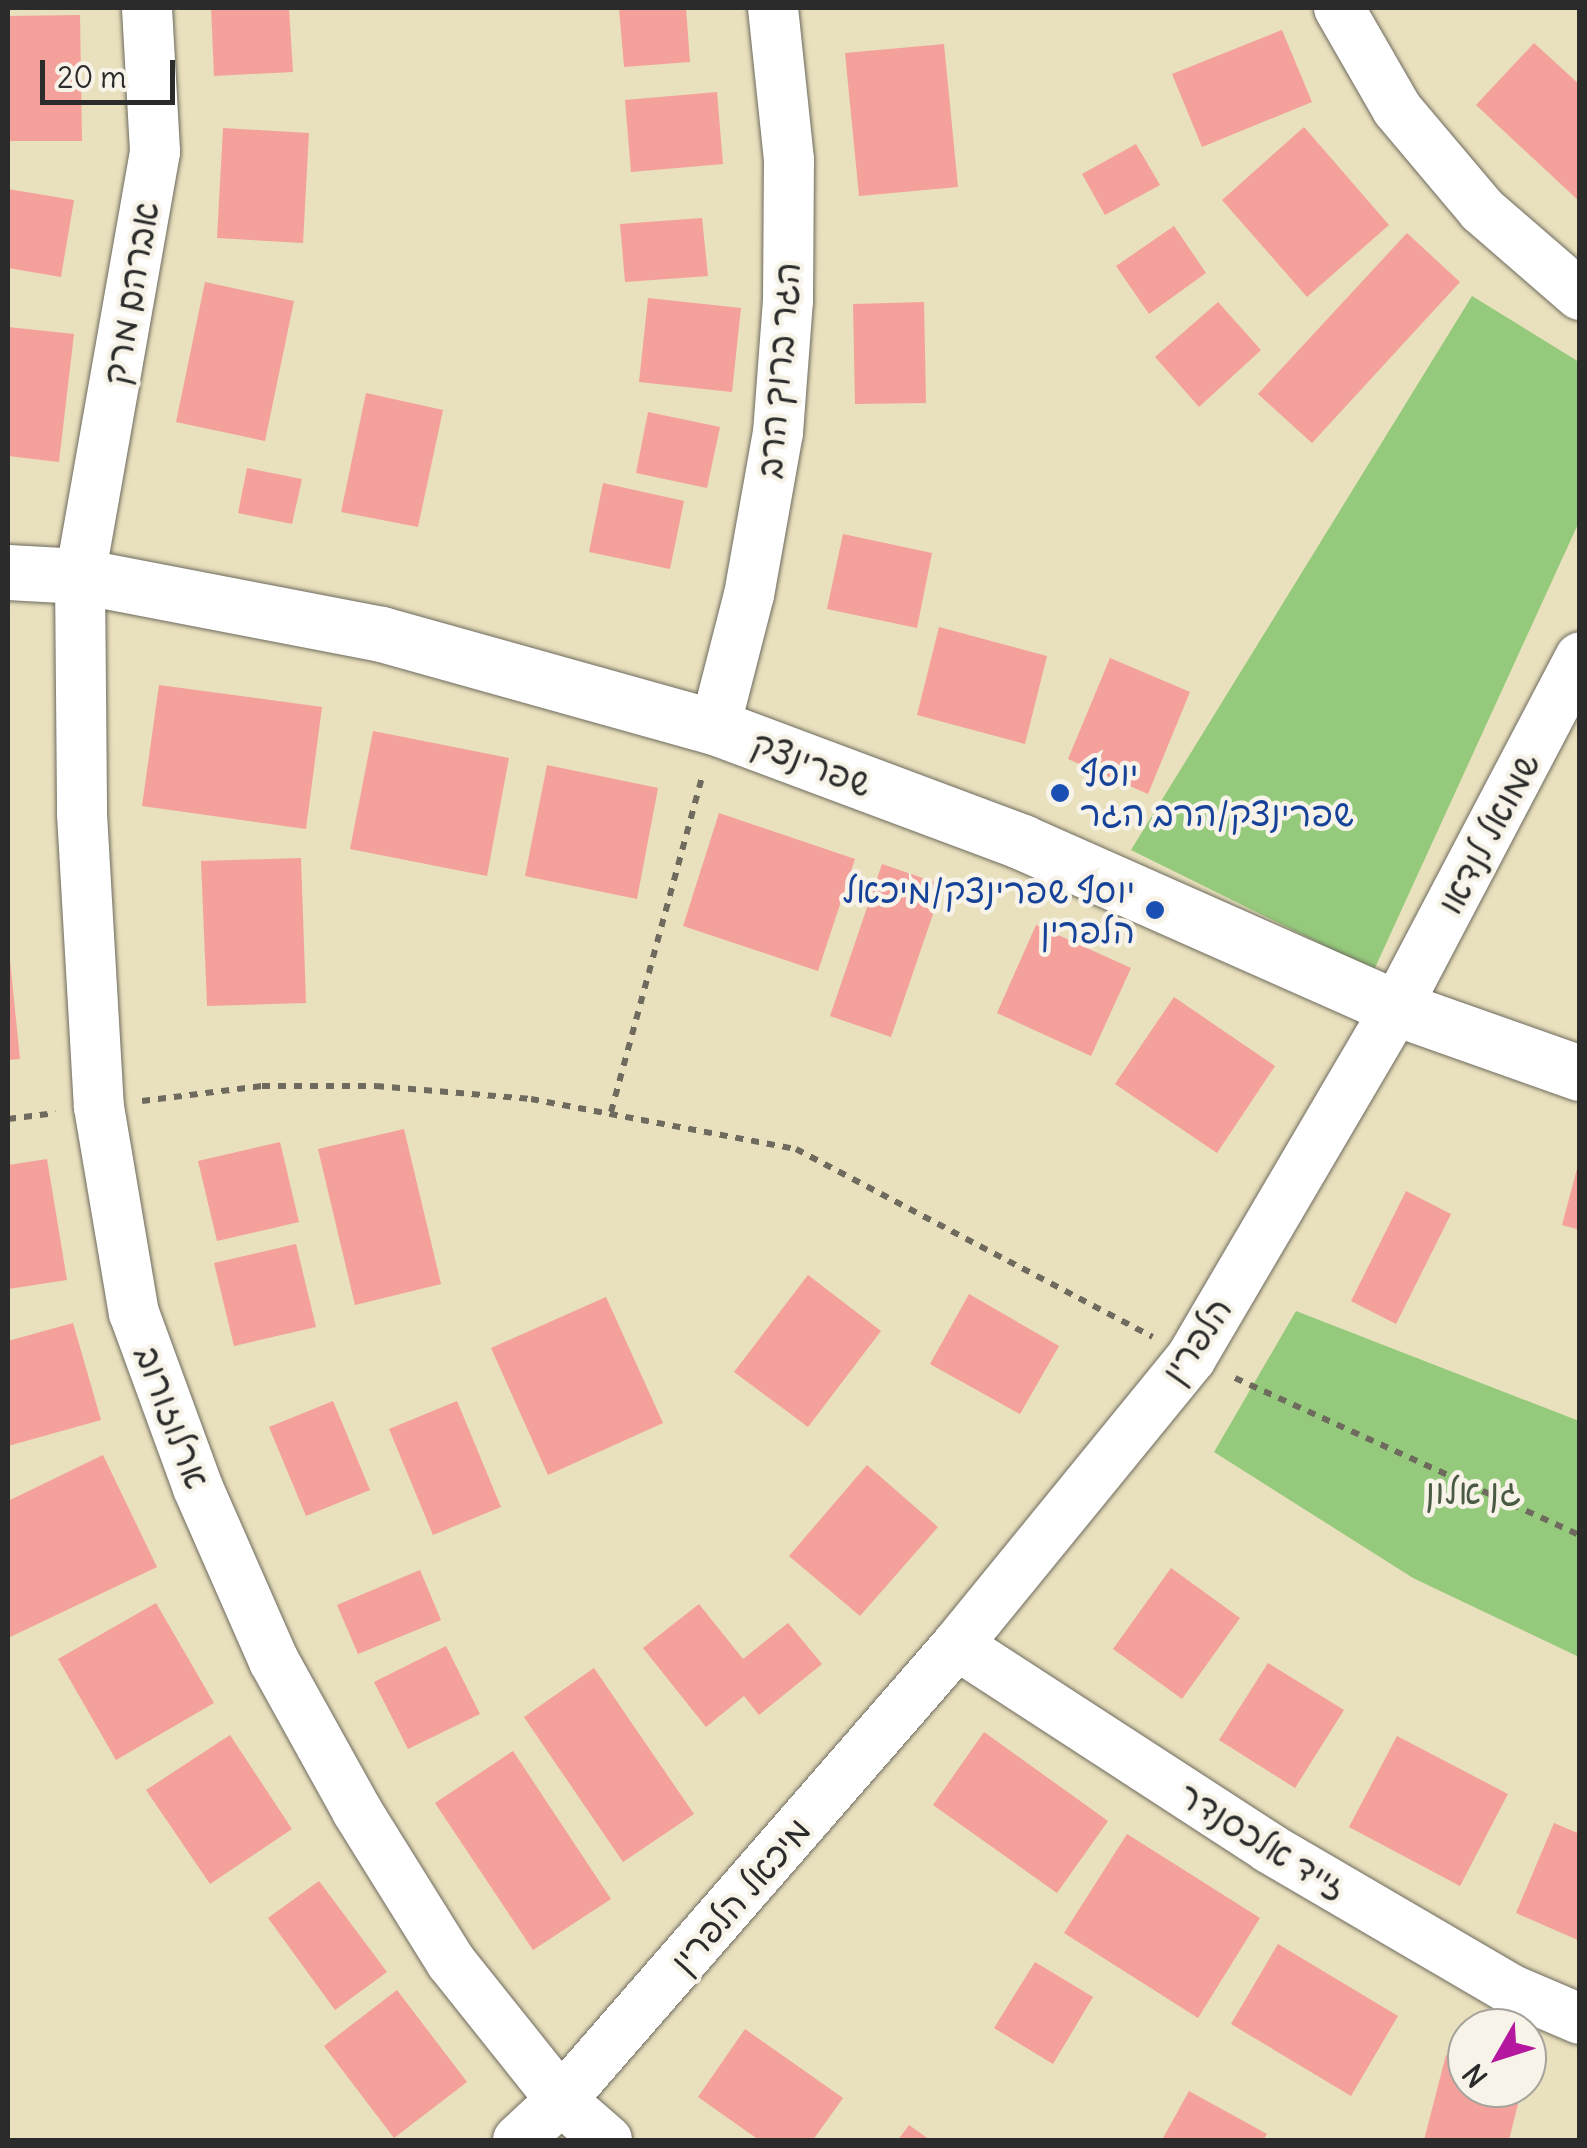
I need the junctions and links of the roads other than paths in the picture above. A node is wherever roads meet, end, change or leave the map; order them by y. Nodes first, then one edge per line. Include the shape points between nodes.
1 (147, 8) edge
2 (774, 8) edge
3 (1340, 8) edge
4 (1580, 295) edge
5 (8, 572) edge
6 (80, 576) junction
7 (1580, 657) edge
8 (715, 726) junction
9 (1396, 1008) junction
10 (1580, 1074) edge
11 (956, 1645) junction
12 (1580, 2018) edge
13 (561, 2100) junction
14 (518, 2140) edge
15 (607, 2140) edge

1 - 6 street, אברהם מרק via 155,152
2 - 8 street, הגר ברוך הרב via 789,160 778,433 749,594
3 - 4 street via 1397,109 1482,210
5 - 6 street, שפרינצק
6 - 8 street, שפרינצק via 381,634
6 - 13 street, ארלוזורוב via 82,814 98,1107 134,1312 198,1488 274,1661 450,1962
7 - 9 street, שמואל לנדאו
8 - 9 street, שפרינצק via 1022,842
9 - 10 street, שפרינצק
9 - 11 street, הלפרין via 1190,1358
11 - 12 street, זייד אלכסנדר via 1269,1848 1510,1989
11 - 13 street, מיכאל הלפרין
13 - 14 street, מיכאל הלפרין
13 - 15 street, ארלוזורוב

